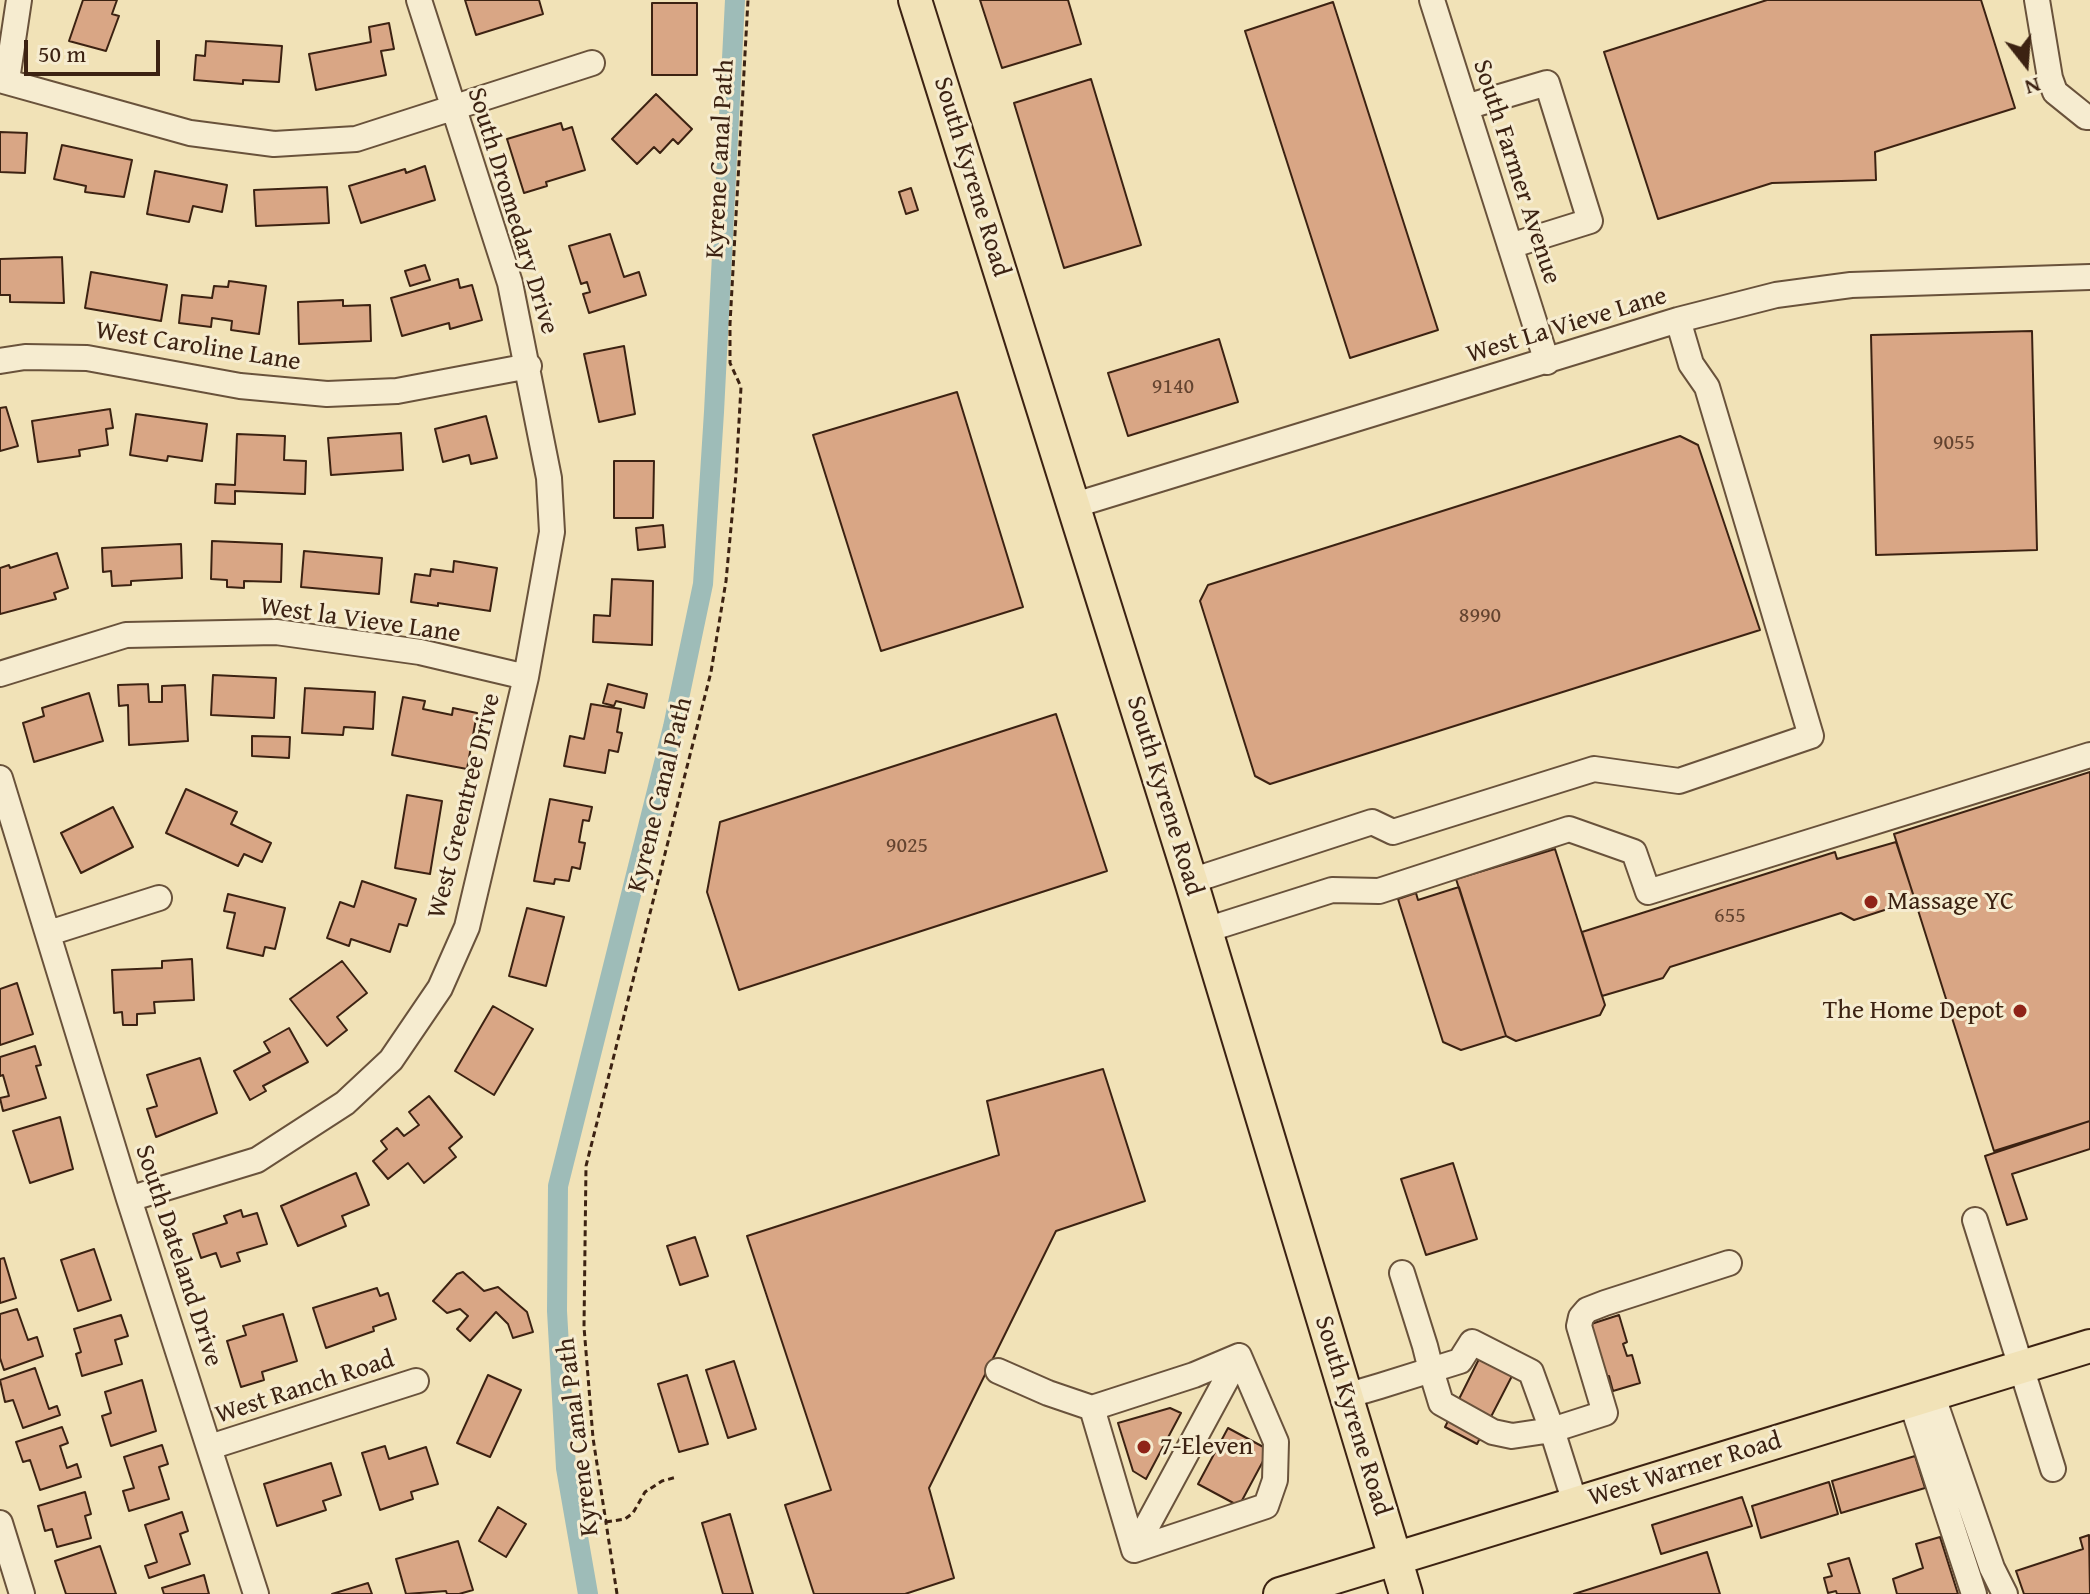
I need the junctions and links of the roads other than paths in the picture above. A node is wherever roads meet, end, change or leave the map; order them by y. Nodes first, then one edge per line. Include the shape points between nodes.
1 (19, 0) edge
2 (419, 0) edge
3 (915, 0) edge
4 (1432, 0) edge
5 (2037, 0) edge
6 (592, 63) dead end
7 (4, 80) edge
8 (1466, 107) junction
9 (453, 110) junction
10 (2090, 117) edge
11 (1510, 246) junction
12 (2090, 277) edge
13 (1678, 320) junction
14 (0, 361) edge
15 (1547, 362) junction
16 (529, 366) junction
17 (1075, 505) junction
18 (0, 674) edge
19 (526, 677) junction
20 (2090, 755) edge
21 (0, 778) edge
22 (1191, 881) junction
23 (159, 898) dead end
24 (1206, 930) junction
25 (49, 933) junction
26 (129, 1199) junction
27 (1975, 1220) dead end
28 (1729, 1263) dead end
29 (1402, 1273) dead end
30 (2090, 1346) edge
31 (1239, 1356) junction
32 (2022, 1367) junction
33 (1431, 1370) junction
34 (998, 1371) dead end
35 (416, 1381) dead end
36 (1346, 1396) junction
37 (1922, 1397) junction
38 (1092, 1408) junction
39 (1552, 1430) junction
40 (210, 1447) junction
41 (2053, 1469) dead end
42 (1575, 1503) junction
43 (0, 1523) edge
44 (1134, 1550) junction
45 (1395, 1558) junction
46 (22, 1594) edge
47 (256, 1594) edge
48 (1280, 1594) edge
49 (1406, 1594) edge
50 (1974, 1594) edge
51 (2005, 1594) edge

1 - 7 street
2 - 9 street, South Dromedary Drive
3 - 17 main road, South Kyrene Road
4 - 8 street, South Farmer Avenue
5 - 10 street via 2055,92
6 - 9 street
7 - 9 street via 190,133 274,144 356,139
8 - 11 street, South Farmer Avenue
8 - 11 street via 1547,83 1590,221
9 - 16 street, South Dromedary Drive via 510,283
11 - 15 street, South Farmer Avenue
12 - 13 street, West La Vieve Lane via 1810,289
13 - 15 street, West La Vieve Lane
13 - 22 street via 1691,364 1707,387 1811,736 1679,781 1594,769 1393,832 1372,822
14 - 16 street, West Caroline Lane via 87,358 240,386 327,394 397,391
15 - 17 street, West La Vieve Lane
16 - 19 street, South Dromedary Drive via 549,478 552,532
17 - 22 main road, South Kyrene Road
18 - 19 street, West la Vieve Lane via 126,635 276,632 420,652
19 - 26 street, West Greentree Drive via 467,927 440,988 391,1060 345,1103 257,1160
20 - 24 street via 1648,892 1634,852 1569,829 1379,891 1332,890
21 - 25 street, South Dateland Drive
22 - 24 main road, South Kyrene Road
23 - 25 street
24 - 36 main road, South Kyrene Road
25 - 26 street, South Dateland Drive
26 - 40 street, South Dateland Drive
27 - 32 street
28 - 39 street via 1587,1310 1579,1326 1605,1413
29 - 33 street
30 - 32 main road, West Warner Road
31 - 38 street
31 - 44 street
31 - 44 street via 1276,1442 1275,1480 1266,1506
32 - 37 main road, West Warner Road
32 - 41 street
33 - 36 street
33 - 39 street via 1441,1403 1482,1426 1512,1436
33 - 39 street via 1460,1361 1472,1342 1531,1372
34 - 38 street
35 - 40 street, West Ranch Road
36 - 45 main road, South Kyrene Road
37 - 42 main road, West Warner Road
37 - 50 street
37 - 51 street
38 - 44 street
39 - 42 street
40 - 47 street, South Dateland Drive
42 - 45 main road, West Warner Road
43 - 46 street
45 - 48 main road, West Warner Road
45 - 49 main road, South Kyrene Road

